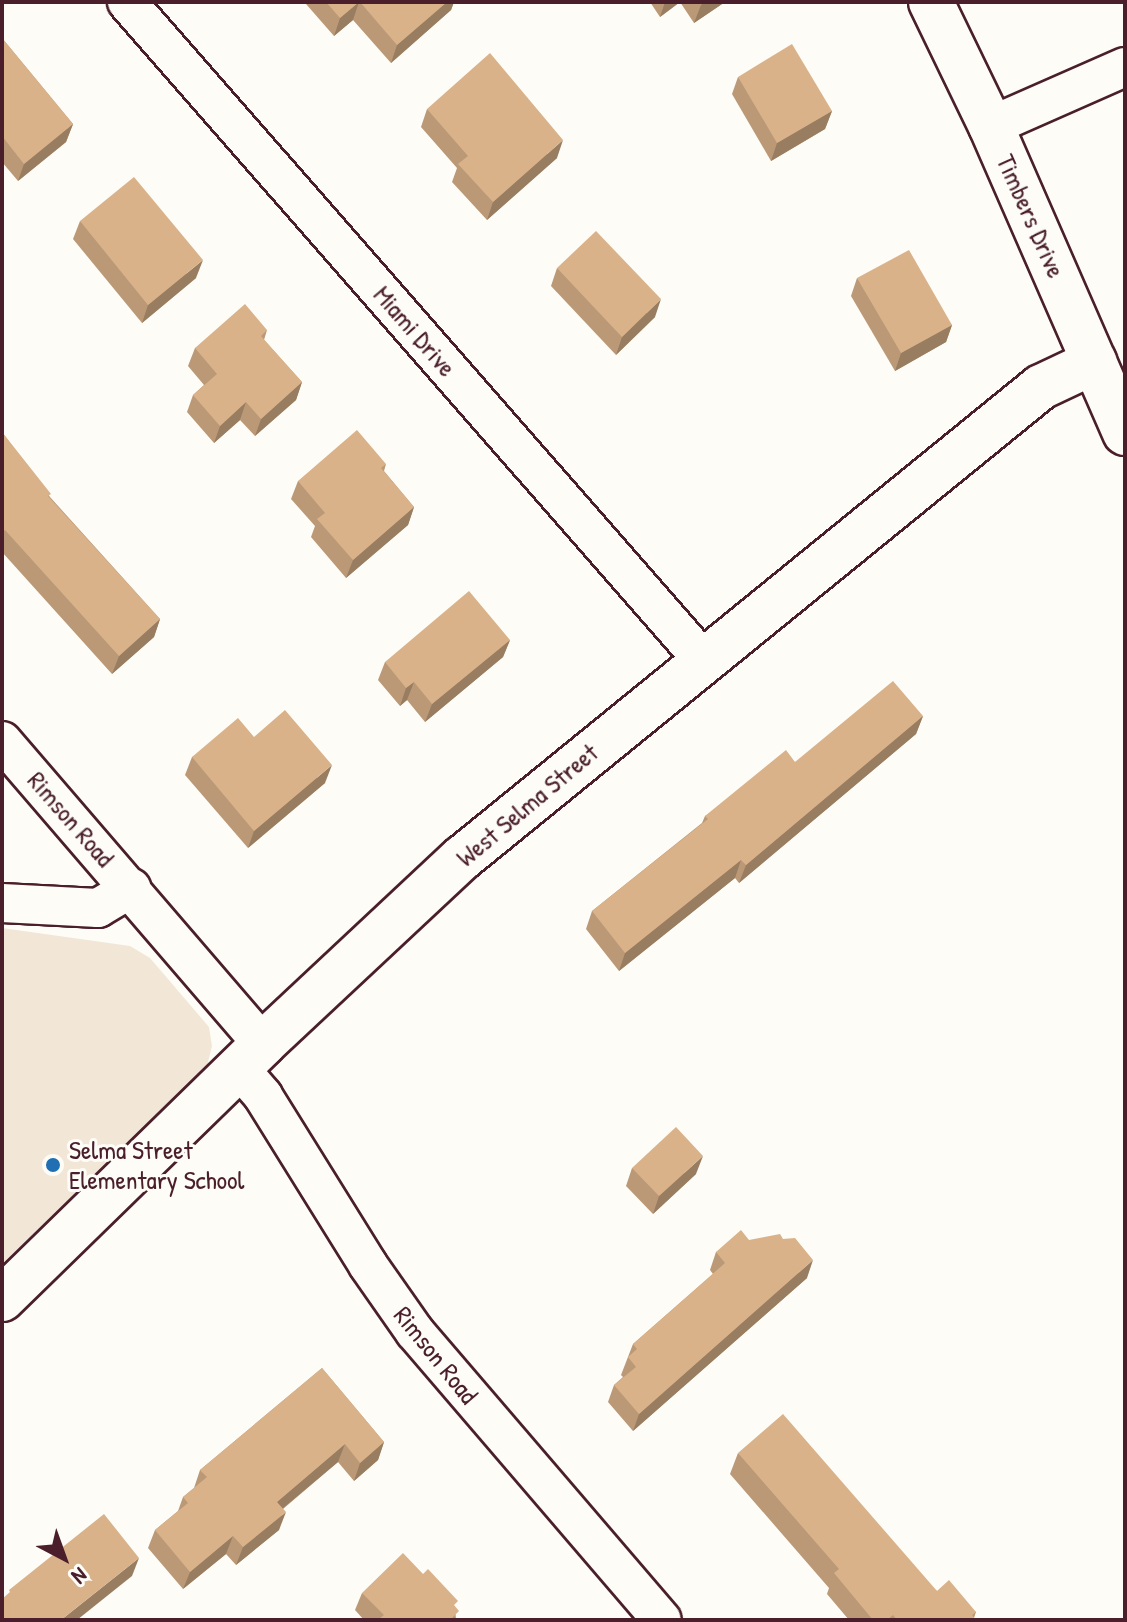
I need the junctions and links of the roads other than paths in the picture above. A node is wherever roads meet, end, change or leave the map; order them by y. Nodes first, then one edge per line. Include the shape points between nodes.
1 (127, 2) edge
2 (931, 2) edge
3 (1125, 67) edge
4 (991, 126) junction
5 (1094, 362) junction
6 (1125, 433) edge
7 (703, 660) junction
8 (2, 741) edge
9 (131, 888) junction
10 (2, 903) edge
11 (251, 1056) junction
12 (2, 1299) edge
13 (662, 1620) edge

1 - 7 street, Miami Drive
2 - 4 street, Timbers Drive
3 - 4 street
4 - 5 street, Timbers Drive
5 - 6 street, Timbers Drive
5 - 7 street, West Selma Street via 1041,387
7 - 11 street, West Selma Street via 462,858
8 - 9 street, Rimson Road
9 - 10 street via 98,908
9 - 11 street, Rimson Road
11 - 12 street, West Selma Street
11 - 13 street, Rimson Road via 263,1096 415,1332

